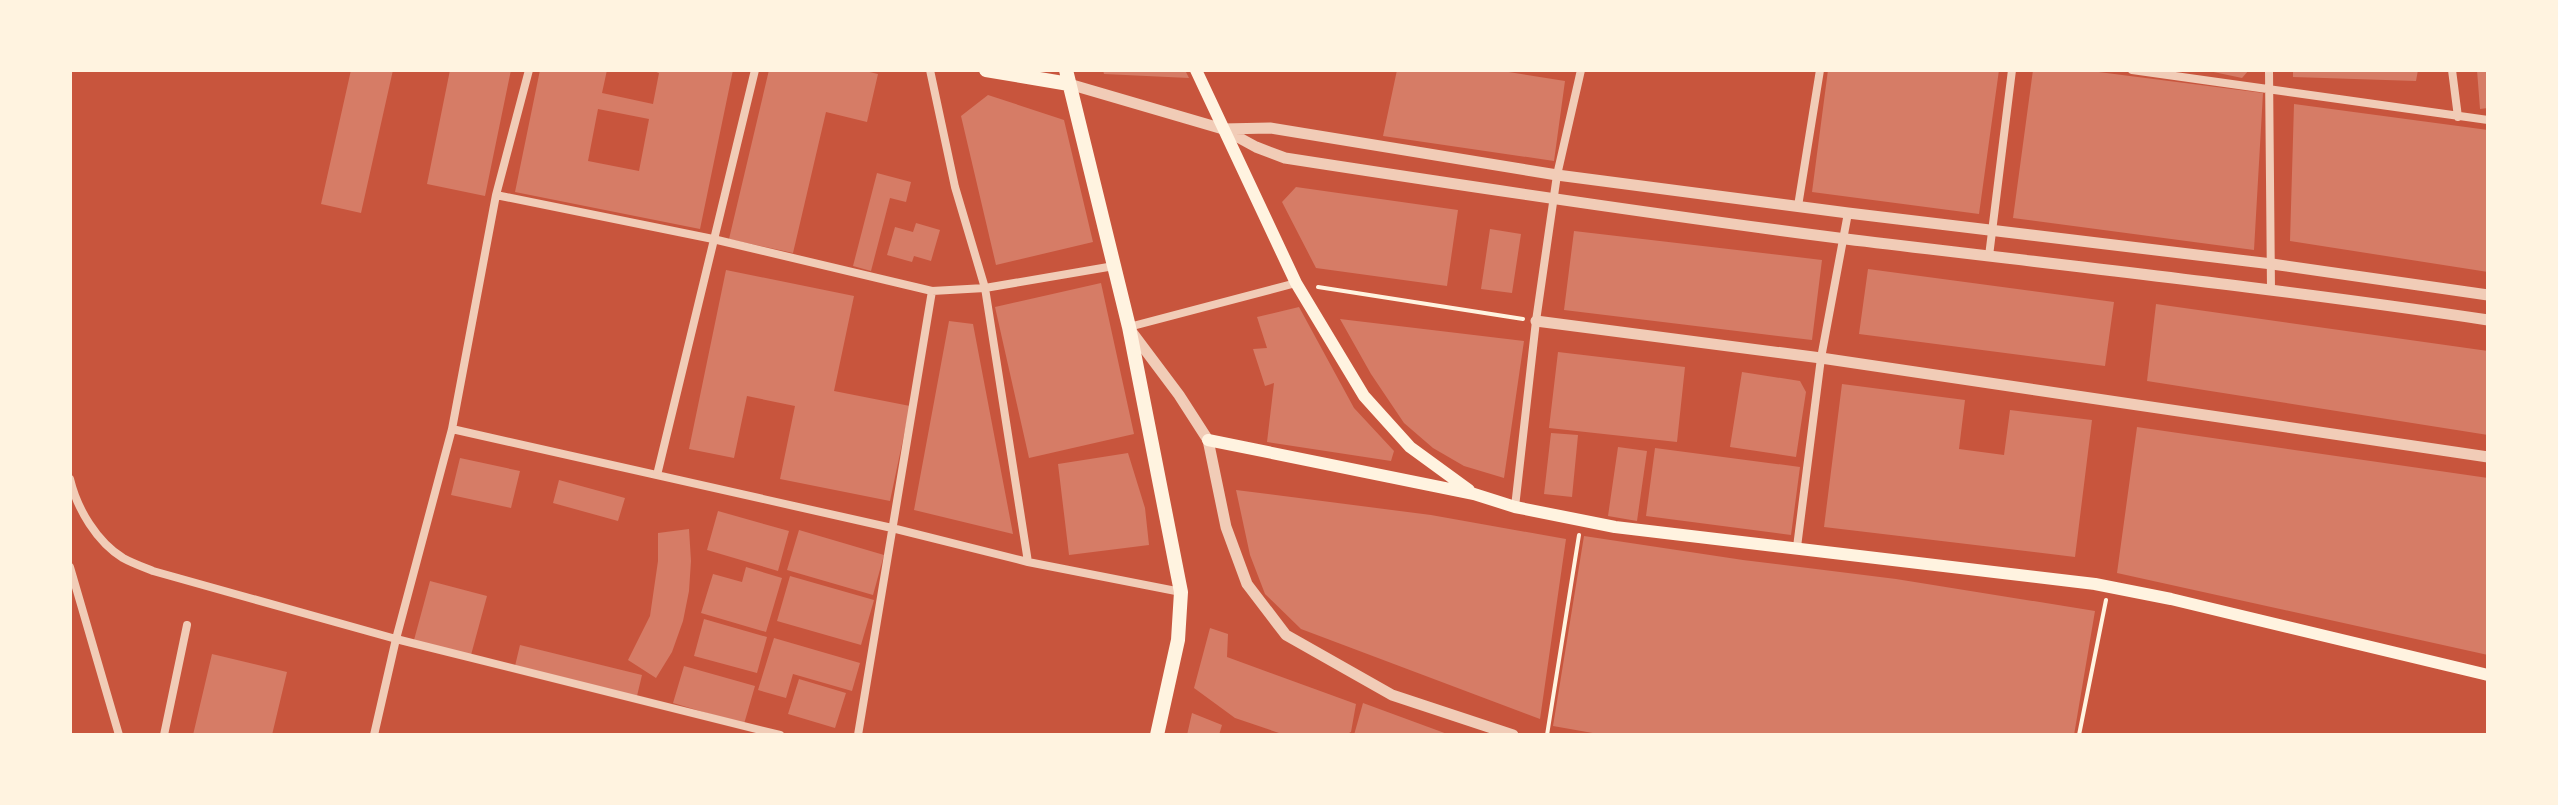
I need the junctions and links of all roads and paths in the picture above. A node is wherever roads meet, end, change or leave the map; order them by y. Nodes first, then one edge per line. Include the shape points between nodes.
1 (529, 70) edge
2 (755, 70) edge
3 (930, 70) edge
4 (986, 70) edge
5 (1196, 70) edge
6 (1581, 70) edge
7 (1820, 70) edge
8 (2012, 70) edge
9 (2132, 70) edge
10 (2269, 70) edge
11 (2452, 70) edge
12 (1068, 77) edge
13 (2268, 88) junction
14 (2458, 117) junction
15 (2488, 120) edge
16 (1223, 129) junction
17 (1557, 175) junction
18 (496, 195) junction
19 (1553, 199) junction
20 (1798, 206) junction
21 (1848, 213) junction
22 (1994, 230) junction
23 (1845, 238) junction
24 (713, 239) junction
25 (1989, 256) junction
26 (2272, 264) junction
27 (1114, 266) junction
28 (1296, 283) junction
29 (985, 288) junction
30 (2271, 290) junction
31 (932, 291) junction
32 (2488, 295) edge
33 (2488, 320) edge
34 (1536, 321) junction
35 (1129, 327) junction
36 (1821, 358) junction
37 (452, 429) junction
38 (1208, 440) junction
39 (2488, 457) edge
40 (657, 475) junction
41 (70, 479) edge
42 (1474, 494) junction
43 (1515, 507) junction
44 (1581, 520) junction
45 (892, 528) junction
46 (1797, 547) junction
47 (1028, 562) junction
48 (70, 567) edge
49 (2108, 586) junction
50 (1181, 592) junction
51 (187, 625) dead end
52 (396, 639) junction
53 (2488, 675) edge
54 (119, 735) edge
55 (164, 735) edge
56 (374, 735) edge
57 (780, 735) edge
58 (858, 735) edge
59 (1157, 735) edge
60 (1513, 735) edge
61 (1547, 735) edge
62 (2079, 735) edge

1 - 18 street
2 - 24 street
3 - 29 street via 955,187
4 - 12 main road
5 - 16 main road
6 - 17 street
7 - 20 street
8 - 22 street
9 - 13 street
10 - 13 street
11 - 14 street
12 - 16 street
12 - 27 main road
13 - 14 street
13 - 26 street
14 - 15 street
16 - 17 street via 1270,128
16 - 19 street via 1285,158
16 - 28 main road
17 - 19 street
17 - 20 street
18 - 24 street
18 - 37 street
19 - 23 street
19 - 34 street
20 - 21 street
21 - 22 street
21 - 23 street
22 - 25 street
22 - 26 street
23 - 25 street
23 - 36 street
24 - 31 street
24 - 40 street
25 - 30 street
26 - 30 street
26 - 32 street
27 - 29 street
27 - 35 main road
28 - 34 path
28 - 35 street
28 - 42 main road via 1364,396 1410,447
29 - 31 street
29 - 47 street
30 - 33 street
31 - 45 street
34 - 36 street
34 - 43 street
35 - 38 street
35 - 50 main road
36 - 39 street
36 - 46 street
37 - 40 street
37 - 52 street
38 - 42 main road
38 - 60 street via 1226,527 1247,584 1286,635 1392,695
40 - 45 street
41 - 52 street via 98,538 123,558 190,583
42 - 43 main road
43 - 44 main road
44 - 46 main road
44 - 61 path
45 - 47 street
45 - 58 street
46 - 49 main road
47 - 50 street
48 - 54 street
49 - 53 main road
49 - 62 path
50 - 59 main road via 1178,640
51 - 55 street
52 - 56 street
52 - 57 street

